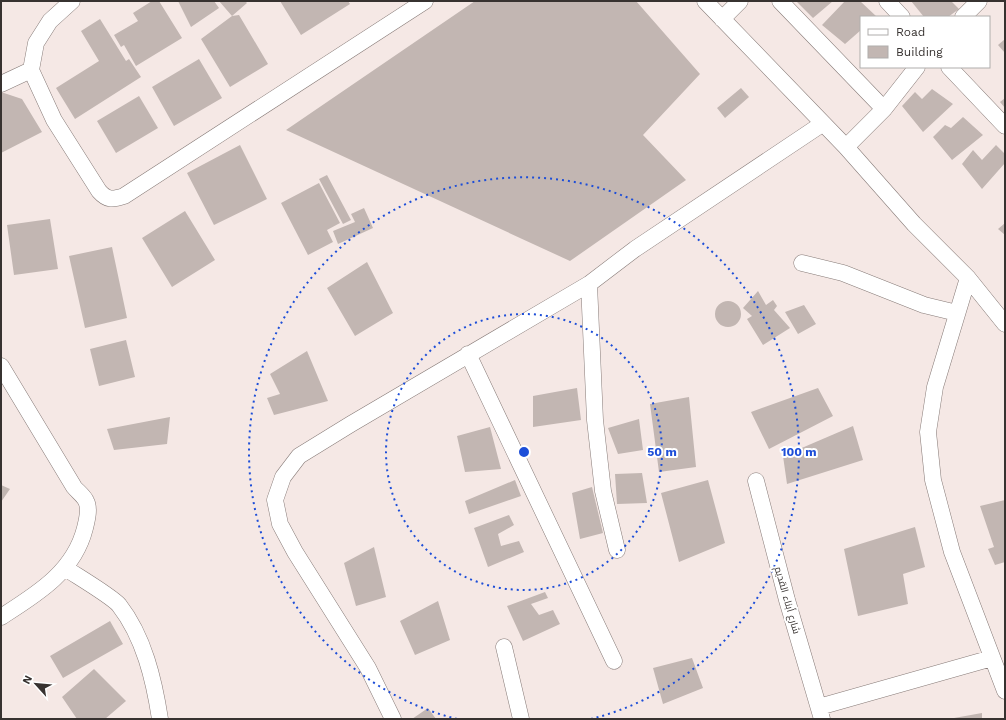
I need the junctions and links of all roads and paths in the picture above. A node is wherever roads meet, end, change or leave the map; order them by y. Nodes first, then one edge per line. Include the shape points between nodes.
1 (72, 1) edge
2 (425, 1) edge
3 (705, 1) edge
4 (740, 1) edge
5 (780, 1) edge
6 (887, 1) edge
7 (979, 1) edge
8 (901, 16) edge
9 (965, 16) edge
10 (722, 19) junction
11 (917, 68) edge
12 (950, 68) edge
13 (31, 70) junction
14 (1, 84) edge
15 (884, 109) junction
16 (822, 124) junction
17 (1005, 126) edge
18 (846, 148) junction
19 (802, 263) dead end
20 (968, 278) junction
21 (589, 284) junction
22 (957, 313) junction
23 (1003, 317) edge
24 (468, 354) junction
25 (1, 366) edge
26 (756, 481) dead end
27 (617, 550) dead end
28 (65, 568) junction
29 (1, 617) edge
30 (504, 647) dead end
31 (992, 658) junction
32 (614, 661) dead end
33 (1005, 691) edge
34 (821, 713) edge
35 (160, 719) edge
36 (393, 719) edge
37 (521, 719) edge

1 - 13 street via 50,21 36,43
2 - 13 street via 124,196 113,200 106,198 99,191 54,120
3 - 10 street
4 - 10 street
5 - 15 street
6 - 8 street
7 - 9 street
10 - 16 street
11 - 15 street
12 - 17 street
13 - 14 street
15 - 18 street
16 - 18 street
16 - 21 street via 635,249
18 - 20 street via 914,224
19 - 22 street via 844,273 924,305
20 - 22 street
20 - 23 street
21 - 24 street
21 - 27 street via 595,420 603,491
22 - 31 street via 935,387 928,432 929,446 933,480 952,552
24 - 32 street
24 - 36 street via 300,456 283,477 275,500 280,524 295,552 368,668
25 - 28 street via 74,487 86,501 87,517 82,541
26 - 34 street, شارع أبناء القديم via 787,600
28 - 29 street via 43,590
28 - 35 street via 118,604 137,636 154,683
30 - 37 street
31 - 33 street
31 - 34 street

